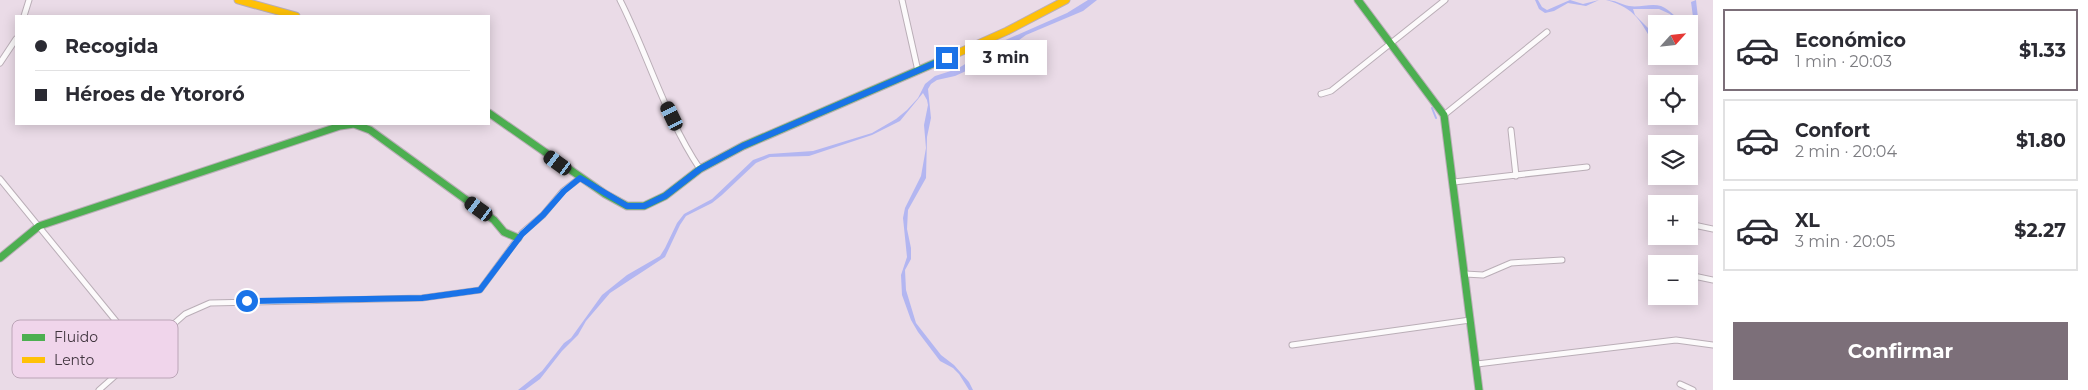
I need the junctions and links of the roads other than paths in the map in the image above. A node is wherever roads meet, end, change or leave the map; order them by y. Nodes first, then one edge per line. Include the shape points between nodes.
1 (29, 0) edge
2 (238, 0) edge
3 (620, 0) edge
4 (902, 0) edge
5 (1066, 0) edge
6 (1358, 0) edge
7 (1444, 0) edge
8 (24, 15) edge
9 (292, 15) edge
10 (1547, 32) dead end
11 (15, 40) edge
12 (1390, 43) junction
13 (0, 63) edge
14 (918, 71) junction
15 (1321, 94) dead end
16 (490, 114) edge
17 (1444, 115) junction
18 (341, 125) edge
19 (357, 125) edge
20 (1511, 130) dead end
21 (1587, 167) dead end
22 (700, 169) junction
23 (1516, 176) junction
24 (0, 178) edge
25 (580, 178) junction
26 (1454, 182) junction
27 (39, 226) junction
28 (1698, 226) edge
29 (1713, 229) edge
30 (518, 238) junction
31 (0, 258) edge
32 (1562, 260) dead end
33 (1465, 274) junction
34 (1698, 277) edge
35 (1713, 280) edge
36 (115, 320) edge
37 (178, 320) edge
38 (1470, 320) junction
39 (1713, 345) edge
40 (1292, 346) dead end
41 (1477, 364) junction
42 (114, 378) edge
43 (1680, 384) dead end
44 (100, 390) edge
45 (1479, 390) edge
46 (1694, 390) edge

1 - 8 street
2 - 9 street
3 - 22 street via 658,90
4 - 14 street
5 - 14 street
6 - 12 street
7 - 12 street
10 - 17 street
11 - 13 street
12 - 15 street via 1331,91
12 - 17 street
14 - 22 street via 743,146
16 - 25 street
17 - 26 street
18 - 27 street
19 - 30 street via 370,130 494,220 504,232
20 - 23 street
21 - 23 street
22 - 25 street via 660,199 636,208
23 - 26 street
24 - 27 street
25 - 30 street
26 - 33 street
27 - 31 street
27 - 36 street
28 - 29 street
30 - 37 street via 480,290 422,298 210,303
32 - 33 street via 1511,263 1484,274
33 - 38 street
34 - 35 street
38 - 40 street
38 - 41 street
39 - 41 street via 1676,340
41 - 45 street
42 - 44 street
43 - 46 street

